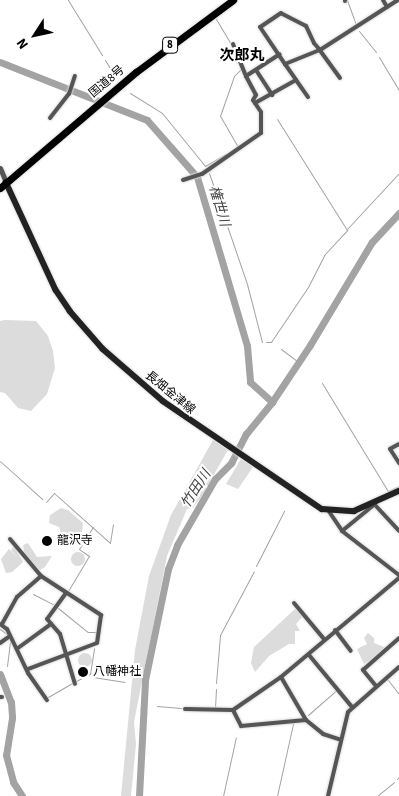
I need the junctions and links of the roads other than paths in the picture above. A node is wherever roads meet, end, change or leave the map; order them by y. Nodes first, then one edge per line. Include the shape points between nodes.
1 (233, 0) edge
2 (383, 0) edge
3 (398, 0) edge
4 (387, 7) junction
5 (233, 44) dead end
6 (320, 50) junction
7 (280, 54) junction
8 (285, 64) junction
9 (256, 70) junction
10 (246, 76) junction
11 (76, 78) dead end
12 (340, 78) dead end
13 (296, 80) junction
14 (272, 95) junction
15 (308, 97) dead end
16 (255, 103) junction
17 (50, 118) dead end
18 (0, 168) edge
19 (183, 180) dead end
20 (6, 182) junction
21 (0, 188) edge
22 (399, 444) edge
23 (399, 463) edge
24 (399, 491) edge
25 (375, 505) junction
26 (328, 510) junction
27 (342, 531) junction
28 (399, 531) edge
29 (10, 539) dead end
30 (399, 575) edge
31 (41, 576) junction
32 (66, 593) junction
33 (294, 603) dead end
34 (1, 624) edge
35 (51, 624) junction
36 (335, 630) junction
37 (10, 636) junction
38 (399, 638) edge
39 (324, 639) junction
40 (0, 643) edge
41 (18, 648) junction
42 (352, 651) dead end
43 (68, 655) junction
44 (309, 655) junction
45 (399, 667) edge
46 (28, 669) junction
47 (281, 677) junction
48 (75, 684) dead end
49 (376, 686) junction
50 (47, 700) dead end
51 (352, 707) junction
52 (185, 709) dead end
53 (233, 710) junction
54 (306, 720) junction
55 (341, 740) junction
56 (328, 796) edge

1 - 20 highway, 国道8号 / 8 via 110,93
2 - 4 street
3 - 4 street
4 - 6 street
5 - 10 street
6 - 7 street via 306,26 281,13 260,27
6 - 8 street
6 - 12 street
7 - 8 street
7 - 9 street
8 - 13 street
9 - 10 street
9 - 14 street
10 - 16 street via 256,95
11 - 17 street via 69,94
13 - 14 street
13 - 15 street
14 - 16 street
16 - 19 street via 261,112 262,133 210,168
18 - 20 street
20 - 21 highway, 国道8号 / 8
20 - 26 main road, 長畑金津線 via 56,290 82,326 152,392 311,503
22 - 23 street via 390,449
24 - 25 main road, 長畑金津線
25 - 26 main road, 長畑金津線 via 354,511
25 - 27 street
25 - 28 street
26 - 27 street
27 - 30 street
29 - 31 street
30 - 36 street
31 - 32 street
31 - 34 street via 17,597
32 - 35 street via 48,618
32 - 43 street via 101,615 97,643
33 - 39 street
34 - 37 street
35 - 41 street
35 - 43 street via 60,634
36 - 39 street
36 - 42 street
37 - 40 street
37 - 41 street
38 - 49 street via 363,670
39 - 44 street
41 - 46 street
43 - 46 street
43 - 48 street
44 - 47 street
44 - 51 street
45 - 49 street
46 - 50 street
47 - 53 street
47 - 54 street
49 - 51 street
51 - 55 street
52 - 53 street
53 - 54 street via 240,726
54 - 55 street via 323,734
55 - 56 street

